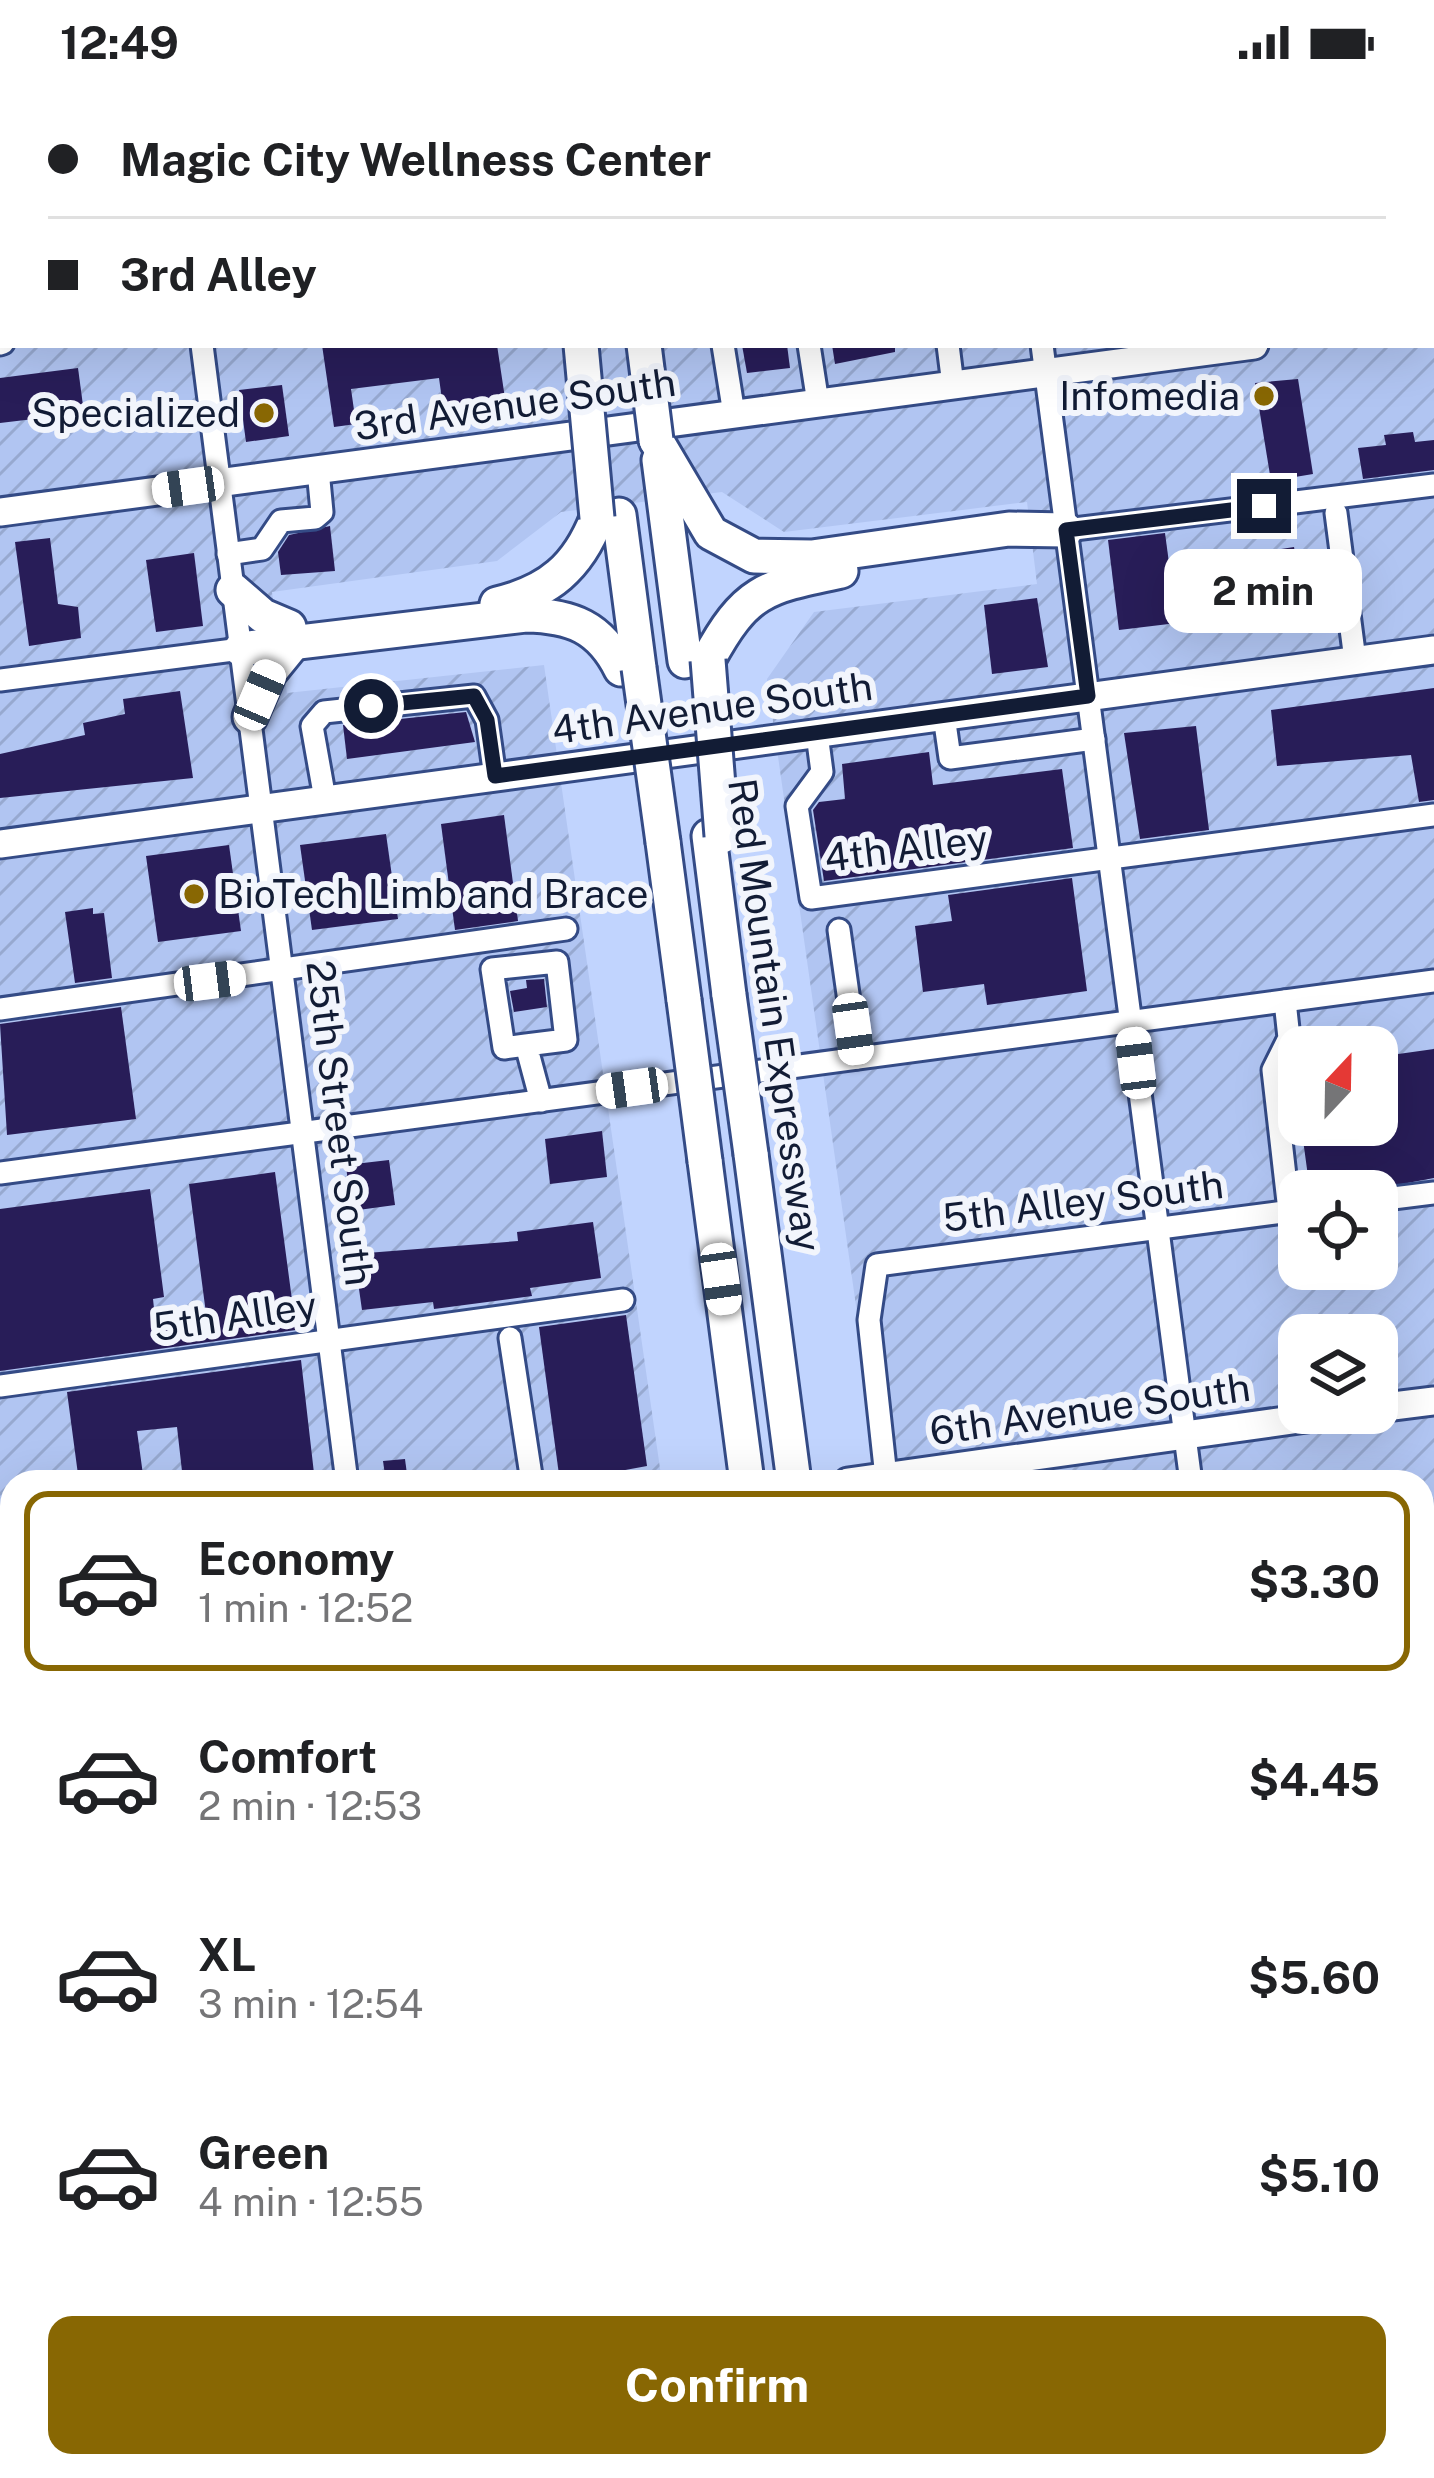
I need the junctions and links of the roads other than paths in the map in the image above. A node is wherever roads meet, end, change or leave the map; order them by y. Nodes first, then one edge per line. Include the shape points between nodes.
1 (202, 348) edge
2 (581, 348) edge
3 (596, 348) edge
4 (644, 348) edge
5 (723, 348) edge
6 (809, 348) edge
7 (947, 348) edge
8 (1209, 348) edge
9 (1044, 359) edge
10 (953, 385) junction
11 (818, 403) junction
12 (734, 415) junction
13 (318, 470) junction
14 (220, 483) junction
15 (1434, 485) edge
16 (679, 509) junction
17 (0, 512) edge
18 (1336, 513) dead end
19 (608, 516) junction
20 (1066, 530) junction
21 (228, 554) junction
22 (233, 590) junction
23 (290, 637) junction
24 (240, 641) junction
25 (1434, 650) edge
26 (697, 660) junction
27 (1355, 660) junction
28 (630, 669) junction
29 (0, 680) edge
30 (1088, 696) junction
31 (944, 716) junction
32 (250, 717) junction
33 (817, 734) junction
34 (1094, 739) junction
35 (495, 776) junction
36 (325, 799) junction
37 (261, 807) junction
38 (1434, 815) edge
39 (0, 844) edge
40 (1112, 858) junction
41 (566, 929) dead end
42 (839, 930) dead end
43 (284, 971) junction
44 (1434, 981) edge
45 (1285, 1001) junction
46 (0, 1010) edge
47 (1131, 1022) junction
48 (526, 1045) junction
49 (857, 1058) junction
50 (541, 1101) junction
51 (304, 1132) junction
52 (1288, 1170) edge
53 (0, 1173) edge
54 (1434, 1192) edge
55 (1398, 1197) edge
56 (1278, 1212) edge
57 (1157, 1227) junction
58 (623, 1300) dead end
59 (332, 1338) junction
60 (510, 1338) dead end
61 (0, 1386) edge
62 (1434, 1401) edge
63 (1398, 1405) edge
64 (730, 1406) junction
65 (1278, 1422) edge
66 (1186, 1434) junction
67 (346, 1470) edge
68 (530, 1470) edge
69 (733, 1470) edge
70 (745, 1470) edge
71 (793, 1470) edge
72 (885, 1470) edge
73 (935, 1470) edge
74 (1190, 1470) edge

1 - 14 street, 25th Street South
2 - 19 highway, bridge
3 - 19 highway
4 - 16 highway, bridge via 656,440
5 - 12 street
6 - 11 street
7 - 10 street
8 - 9 main road, 3rd Avenue South
9 - 10 main road, 3rd Avenue South
9 - 20 street
10 - 11 main road, 3rd Avenue South
11 - 12 main road, 3rd Avenue South
12 - 13 main road, 3rd Avenue South
13 - 14 main road, 3rd Avenue South
13 - 21 street via 316,518 281,520 262,549
14 - 17 main road, 3rd Avenue South
14 - 21 street, 25th Street South
15 - 20 street
16 - 20 highway via 732,548 785,558
16 - 26 highway
18 - 27 street
19 - 23 highway via 564,574 538,592
19 - 28 highway
20 - 26 highway via 1006,550 779,587 736,609
20 - 30 street
21 - 22 street, 25th Street South
22 - 23 highway
22 - 24 street, 25th Street South
23 - 24 highway
23 - 28 highway via 562,616 598,632
23 - 32 highway
24 - 29 street
24 - 32 street, 25th Street South
25 - 27 main road, 4th Avenue South
26 - 71 highway, Red Mountain Expressway, bridge via 729,994
27 - 30 main road, 4th Avenue South
28 - 64 highway, bridge via 663,842 726,1318 718,1350
30 - 31 main road, 4th Avenue South
30 - 34 street
31 - 33 main road, 4th Avenue South
31 - 34 street via 950,758
32 - 37 street, 25th Street South
33 - 35 main road, 4th Avenue South
33 - 40 street, 4th Alley via 822,772 797,806 811,898
34 - 40 street
35 - 36 main road, 4th Avenue South
35 - 36 street via 487,720 474,696 324,712 312,726
36 - 37 main road, 4th Avenue South
37 - 39 main road, 4th Avenue South
37 - 43 street, 25th Street South
38 - 40 street
40 - 47 street
41 - 43 street
42 - 49 street
43 - 46 street
43 - 51 street, 25th Street South
44 - 45 street
45 - 47 street
45 - 52 street via 1289,1038 1273,1070
47 - 49 street
47 - 57 street
48 - 48 street via 503,1048 492,969 556,962 566,1040
48 - 50 street
49 - 50 street
50 - 51 street
51 - 53 street
51 - 59 street, 25th Street South
54 - 55 street
56 - 57 street, 5th Alley South
57 - 66 street
57 - 72 street, 5th Alley South via 877,1265 869,1320
58 - 59 street, 5th Alley
59 - 61 street, 5th Alley
59 - 67 street, 25th Street South
60 - 68 street
62 - 63 main road
64 - 69 highway
64 - 70 highway
65 - 66 main road, 6th Avenue South
66 - 73 main road, 6th Avenue South
66 - 74 street

